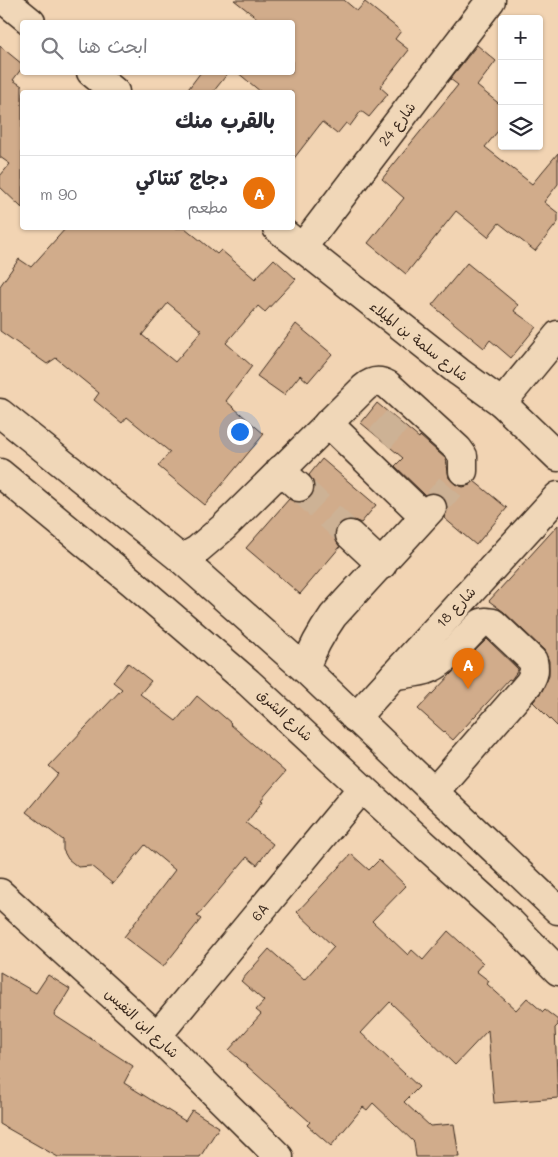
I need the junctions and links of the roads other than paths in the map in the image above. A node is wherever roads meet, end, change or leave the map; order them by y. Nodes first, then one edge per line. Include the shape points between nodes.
1 (4, 0) edge
2 (491, 0) edge
3 (29, 20) edge
4 (95, 75) edge
5 (113, 90) edge
6 (280, 230) edge
7 (302, 248) junction
8 (558, 335) edge
9 (502, 403) junction
10 (0, 413) edge
11 (328, 423) junction
12 (388, 431) junction
13 (558, 457) edge
14 (463, 471) dead end
15 (0, 473) edge
16 (558, 496) edge
17 (350, 535) tunnel mouth
18 (181, 559) junction
19 (382, 565) junction
20 (305, 669) junction
21 (394, 675) junction
22 (355, 718) junction
23 (362, 788) junction
24 (434, 792) junction
25 (0, 894) edge
26 (558, 910) edge
27 (558, 971) edge
28 (158, 1036) junction
29 (279, 1157) edge

1 - 3 street
2 - 7 street, شارع 24
4 - 5 street
6 - 7 street, شارع سلمة بن الميلاء
7 - 9 street, شارع سلمة بن الميلاء
8 - 9 street
9 - 13 street, شارع سلمة بن الميلاء
10 - 18 street
11 - 12 street
11 - 12 street via 369,383 375,381 388,385
11 - 18 street via 290,479
12 - 14 street via 458,449 463,456
12 - 19 street via 428,512
15 - 23 street, شارع الشرق via 198,638
16 - 21 street, شارع 18
17 - 19 street
18 - 20 street
19 - 20 street via 321,632
20 - 22 street
21 - 22 street, شارع 18
21 - 24 street via 433,667 485,622 493,623 533,661 534,676 529,683
22 - 24 street
23 - 27 street, شارع الشرق
23 - 28 street, 6A
24 - 26 street
25 - 28 street, شارع ابن النفيس
28 - 29 street, شارع ابن النفيس

